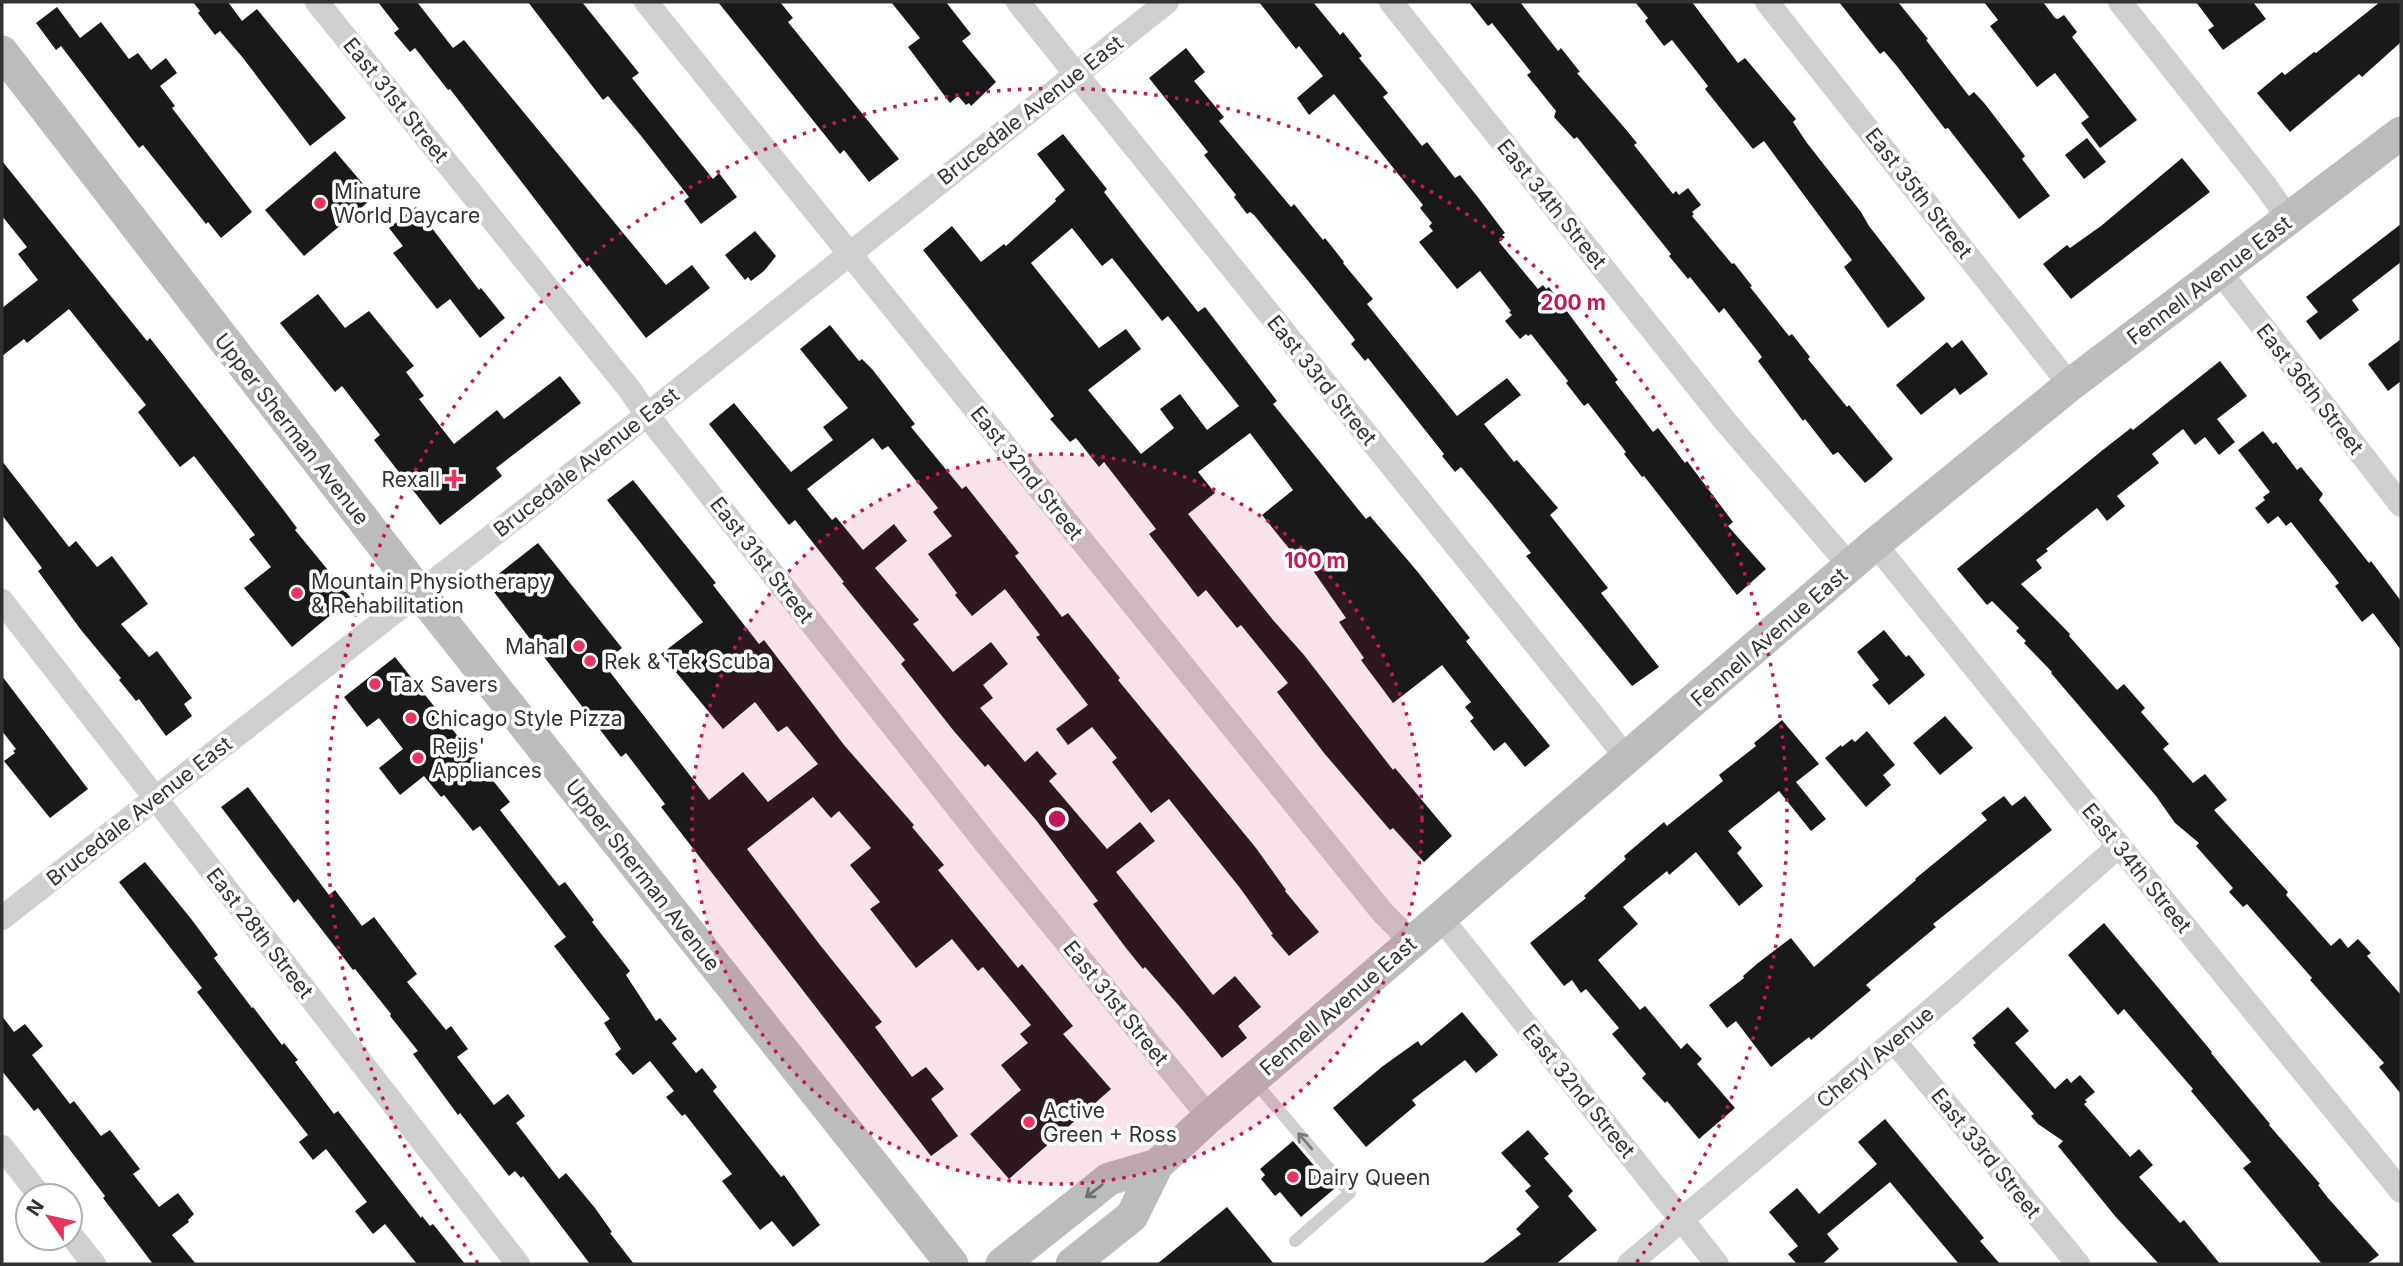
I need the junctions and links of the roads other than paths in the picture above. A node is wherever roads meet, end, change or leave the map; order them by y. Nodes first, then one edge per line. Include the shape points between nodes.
1 (317, 2) edge
2 (646, 2) edge
3 (1018, 2) edge
4 (1167, 2) edge
5 (1391, 2) edge
6 (1767, 2) edge
7 (2120, 2) edge
8 (2, 52) edge
9 (1077, 73) junction
10 (2401, 133) edge
11 (2288, 219) junction
12 (849, 253) junction
13 (2220, 272) junction
14 (2070, 385) junction
15 (647, 415) junction
16 (2401, 505) edge
17 (1875, 544) junction
18 (1850, 566) junction
19 (419, 592) junction
20 (2, 601) edge
21 (1628, 759) junction
22 (155, 798) junction
23 (2119, 846) junction
24 (2, 918) edge
25 (1441, 918) junction
26 (1412, 942) junction
27 (1894, 1041) junction
28 (1253, 1080) junction
29 (1209, 1117) junction
30 (2, 1147) edge
31 (1157, 1166) junction
32 (29, 1182) edge
33 (2401, 1191) edge
34 (1681, 1220) junction
35 (1295, 1241) dead end
36 (518, 1264) edge
37 (952, 1264) edge
38 (1002, 1264) edge
39 (1072, 1264) edge
40 (1629, 1264) edge
41 (1717, 1264) edge
42 (2078, 1264) edge

1 - 15 street, East 31st Street
2 - 12 street, East 32nd Street
3 - 9 street, East 33rd Street
4 - 9 street, Brucedale Avenue East
5 - 18 street, East 34th Street via 1725,421
6 - 14 street, East 35th Street
7 - 11 street
8 - 19 main road, Upper Sherman Avenue
9 - 12 street, Brucedale Avenue East
9 - 21 street, East 33rd Street
10 - 11 main road, Fennell Avenue East
11 - 13 main road, Fennell Avenue East
12 - 15 street, Brucedale Avenue East
12 - 26 street, East 32nd Street via 1374,903
13 - 14 main road, Fennell Avenue East
13 - 16 street, East 36th Street
14 - 17 main road, Fennell Avenue East
15 - 19 street, Brucedale Avenue East
15 - 29 street, East 31st Street
17 - 18 main road, Fennell Avenue East
17 - 23 street, East 34th Street
18 - 21 main road, Fennell Avenue East
19 - 22 street, Brucedale Avenue East
19 - 37 main road, Upper Sherman Avenue
20 - 22 street, East 28th Street
21 - 25 main road, Fennell Avenue East
22 - 24 street, Brucedale Avenue East
22 - 36 street, East 28th Street
23 - 27 street, Cheryl Avenue
23 - 33 street, East 34th Street
25 - 26 main road, Fennell Avenue East
25 - 34 street, East 32nd Street
26 - 28 main road, Fennell Avenue East
27 - 34 street, Cheryl Avenue
27 - 42 street, East 33rd Street
28 - 29 main road, Fennell Avenue East
35 -> 28 lane via 1350,1193
29 - 31 main road, Fennell Avenue East
30 - 32 street
31 -> 38 main road, Fennell Avenue East via 1109,1179
31 - 39 main road, Fennell Avenue East via 1132,1216
34 - 40 street, Cheryl Avenue
34 - 41 street, East 32nd Street

